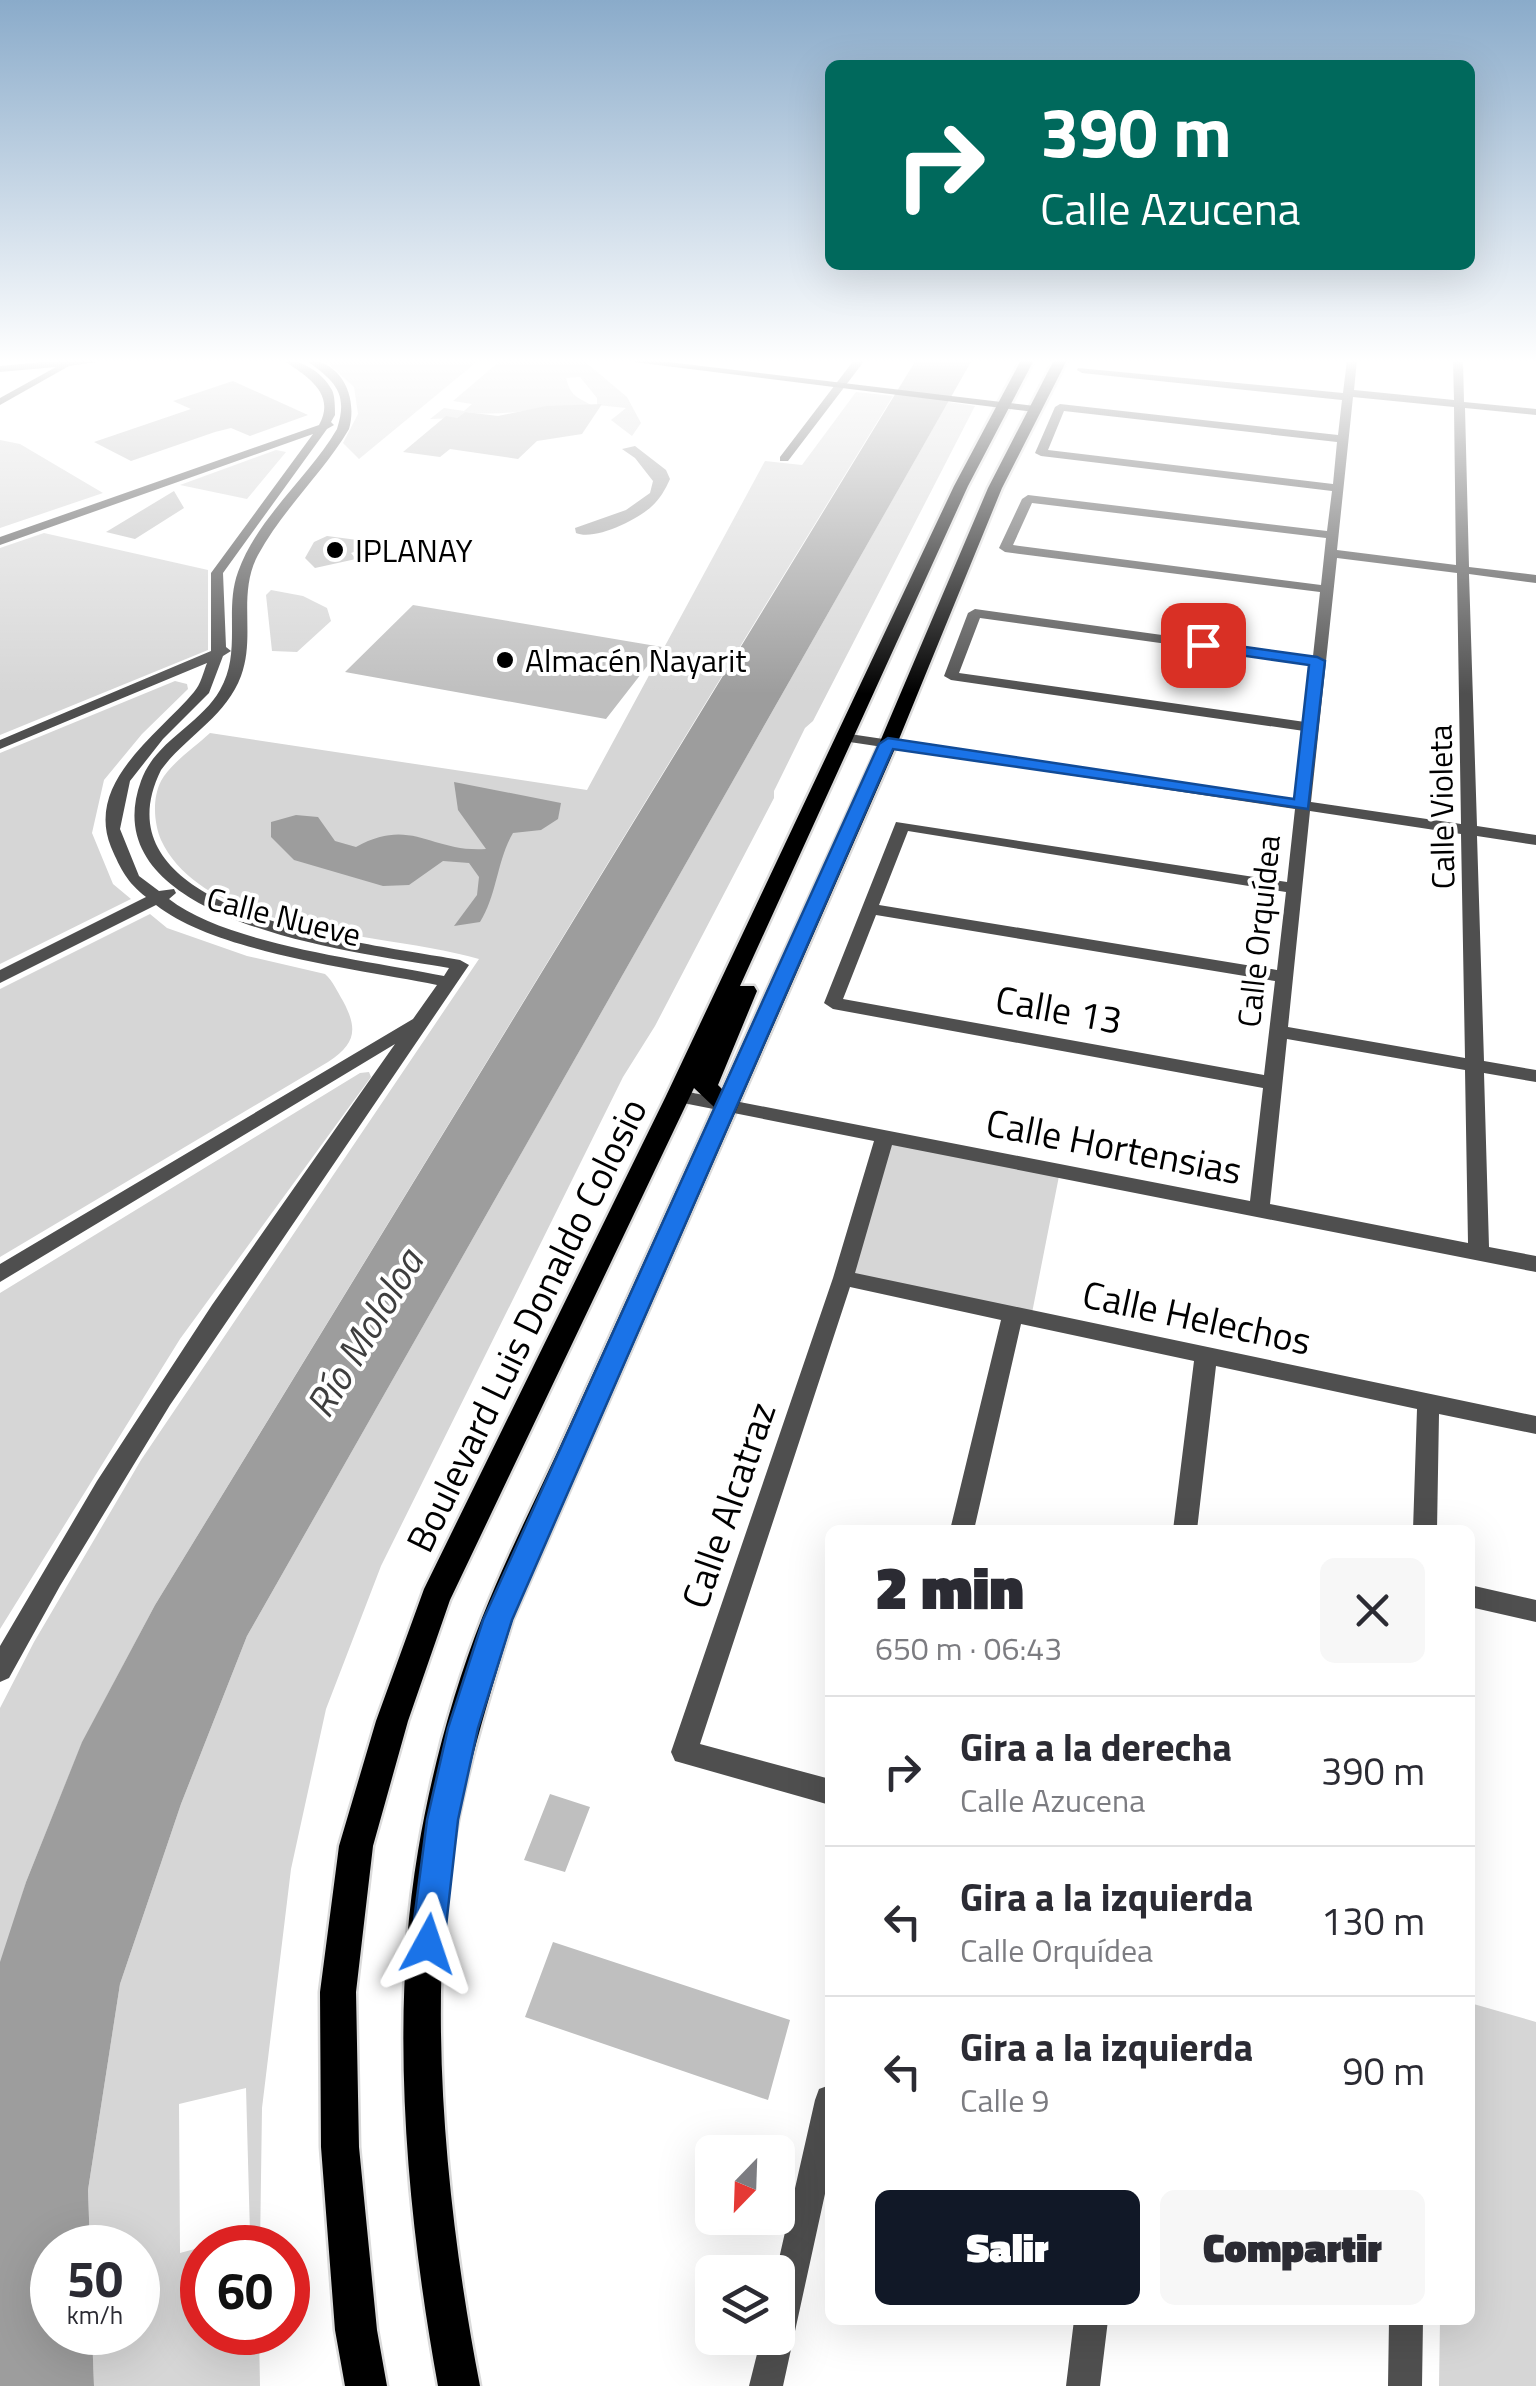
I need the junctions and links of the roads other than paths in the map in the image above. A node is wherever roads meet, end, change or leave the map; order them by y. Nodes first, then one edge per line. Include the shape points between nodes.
1 (196, 471) edge
2 (291, 471) edge
3 (312, 471) edge
4 (969, 471) edge
5 (1004, 471) edge
6 (1193, 471) edge
7 (1339, 471) edge
8 (1461, 471) edge
9 (1337, 488) junction
10 (1332, 536) junction
11 (0, 541) edge
12 (1330, 553) junction
13 (1463, 570) junction
14 (1536, 579) edge
15 (1325, 589) junction
16 (242, 644) junction
17 (217, 654) junction
18 (1317, 661) junction
19 (1310, 727) junction
20 (843, 737) junction
21 (888, 744) junction
22 (0, 745) edge
23 (1302, 805) junction
24 (1469, 830) junction
25 (1536, 840) edge
26 (182, 886) junction
27 (1292, 888) junction
28 (158, 898) junction
29 (871, 909) junction
30 (748, 948) junction
31 (454, 973) junction
32 (0, 977) edge
33 (1283, 977) junction
34 (421, 1020) junction
35 (1277, 1031) junction
36 (1475, 1065) junction
37 (1536, 1076) edge
38 (1272, 1083) junction
39 (678, 1096) junction
40 (727, 1106) junction
41 (885, 1137) junction
42 (1259, 1210) junction
43 (1479, 1252) junction
44 (1536, 1264) edge
45 (0, 1274) edge
46 (843, 1278) junction
47 (1013, 1314) junction
48 (1206, 1355) junction
49 (1428, 1402) junction
50 (1536, 1425) edge
51 (963, 1525) edge
52 (1186, 1525) edge
53 (1425, 1525) edge
54 (1475, 1597) edge
55 (1536, 1611) edge
56 (0, 1670) edge
57 (825, 1791) edge
58 (825, 2122) edge
59 (795, 2256) edge
60 (1090, 2325) edge
61 (1406, 2325) edge
62 (773, 2355) edge
63 (366, 2386) edge
64 (459, 2386) edge
65 (766, 2386) edge
66 (1084, 2386) edge
67 (1405, 2386) edge

1 - 11 street
2 - 17 street, Calle Nueve via 217,573
3 - 16 street, Calle Nueve via 243,574
4 - 20 main road, Boulevard Luis Donaldo Colosio
5 - 21 main road
6 - 9 street
7 - 9 street, Calle Orquídea
8 - 13 street, Calle Violeta
9 - 10 street, Calle Orquídea
10 - 12 street, Calle Orquídea
10 - 15 street via 1028,500 1005,548
12 - 13 street
12 - 15 street, Calle Orquídea
13 - 14 street
13 - 24 street, Calle Violeta
15 - 18 street, Calle Orquídea
16 - 17 street
16 - 26 street, Calle Nueve via 227,692 148,780 139,825 158,868
17 - 22 street
17 - 28 street, Calle Nueve via 204,690 123,780 112,830 132,878
18 - 19 street, Calle Orquídea
18 - 19 street via 975,614 950,676
19 - 23 street, Calle Orquídea
20 - 21 street
20 - 30 main road, Boulevard Luis Donaldo Colosio
21 - 23 street
21 - 40 main road
23 - 24 street
23 - 27 street, Calle Orquídea
24 - 25 street
24 - 36 street, Calle Violeta
26 - 28 street
26 - 31 street, Calle Nueve via 205,904 275,928
27 - 29 street via 902,824
27 - 33 street, Calle Orquídea
28 - 31 street, Calle Nueve via 184,918 260,944
28 - 32 street
29 - 33 street
29 - 38 street, Calle 13 via 833,1003
30 - 39 main road, Boulevard Luis Donaldo Colosio
30 - 40 main road via 753,974 705,1087
31 - 34 street
33 - 35 street, Calle Orquídea
34 - 45 street
34 - 56 street via 174,1383
35 - 36 street
35 - 38 street, Calle Orquídea
36 - 37 street
36 - 43 street, Calle Violeta
38 - 42 street, Calle Orquídea
39 - 40 street, Calle Hortensias
39 - 63 main road, Boulevard Luis Donaldo Colosio via 435,1599 356,1846 338,1992 340,2146
40 - 41 street, Calle Hortensias
40 - 64 main road via 498,1620 463,1728 436,1850 425,1976 425,2141 441,2294
41 - 42 street, Calle Hortensias
41 - 46 street, Calle Alcatraz
42 - 43 street, Calle Hortensias
43 - 44 street, Calle Hortensias
46 - 47 street, Calle Helechos
46 - 57 street, Calle Alcatraz via 684,1752
47 - 48 street, Calle Helechos
47 - 51 street
48 - 49 street, Calle Helechos
48 - 52 street
49 - 50 street, Calle Helechos
49 - 53 street
54 - 55 street
58 - 59 street
60 - 66 street
61 - 67 street
62 - 65 street

